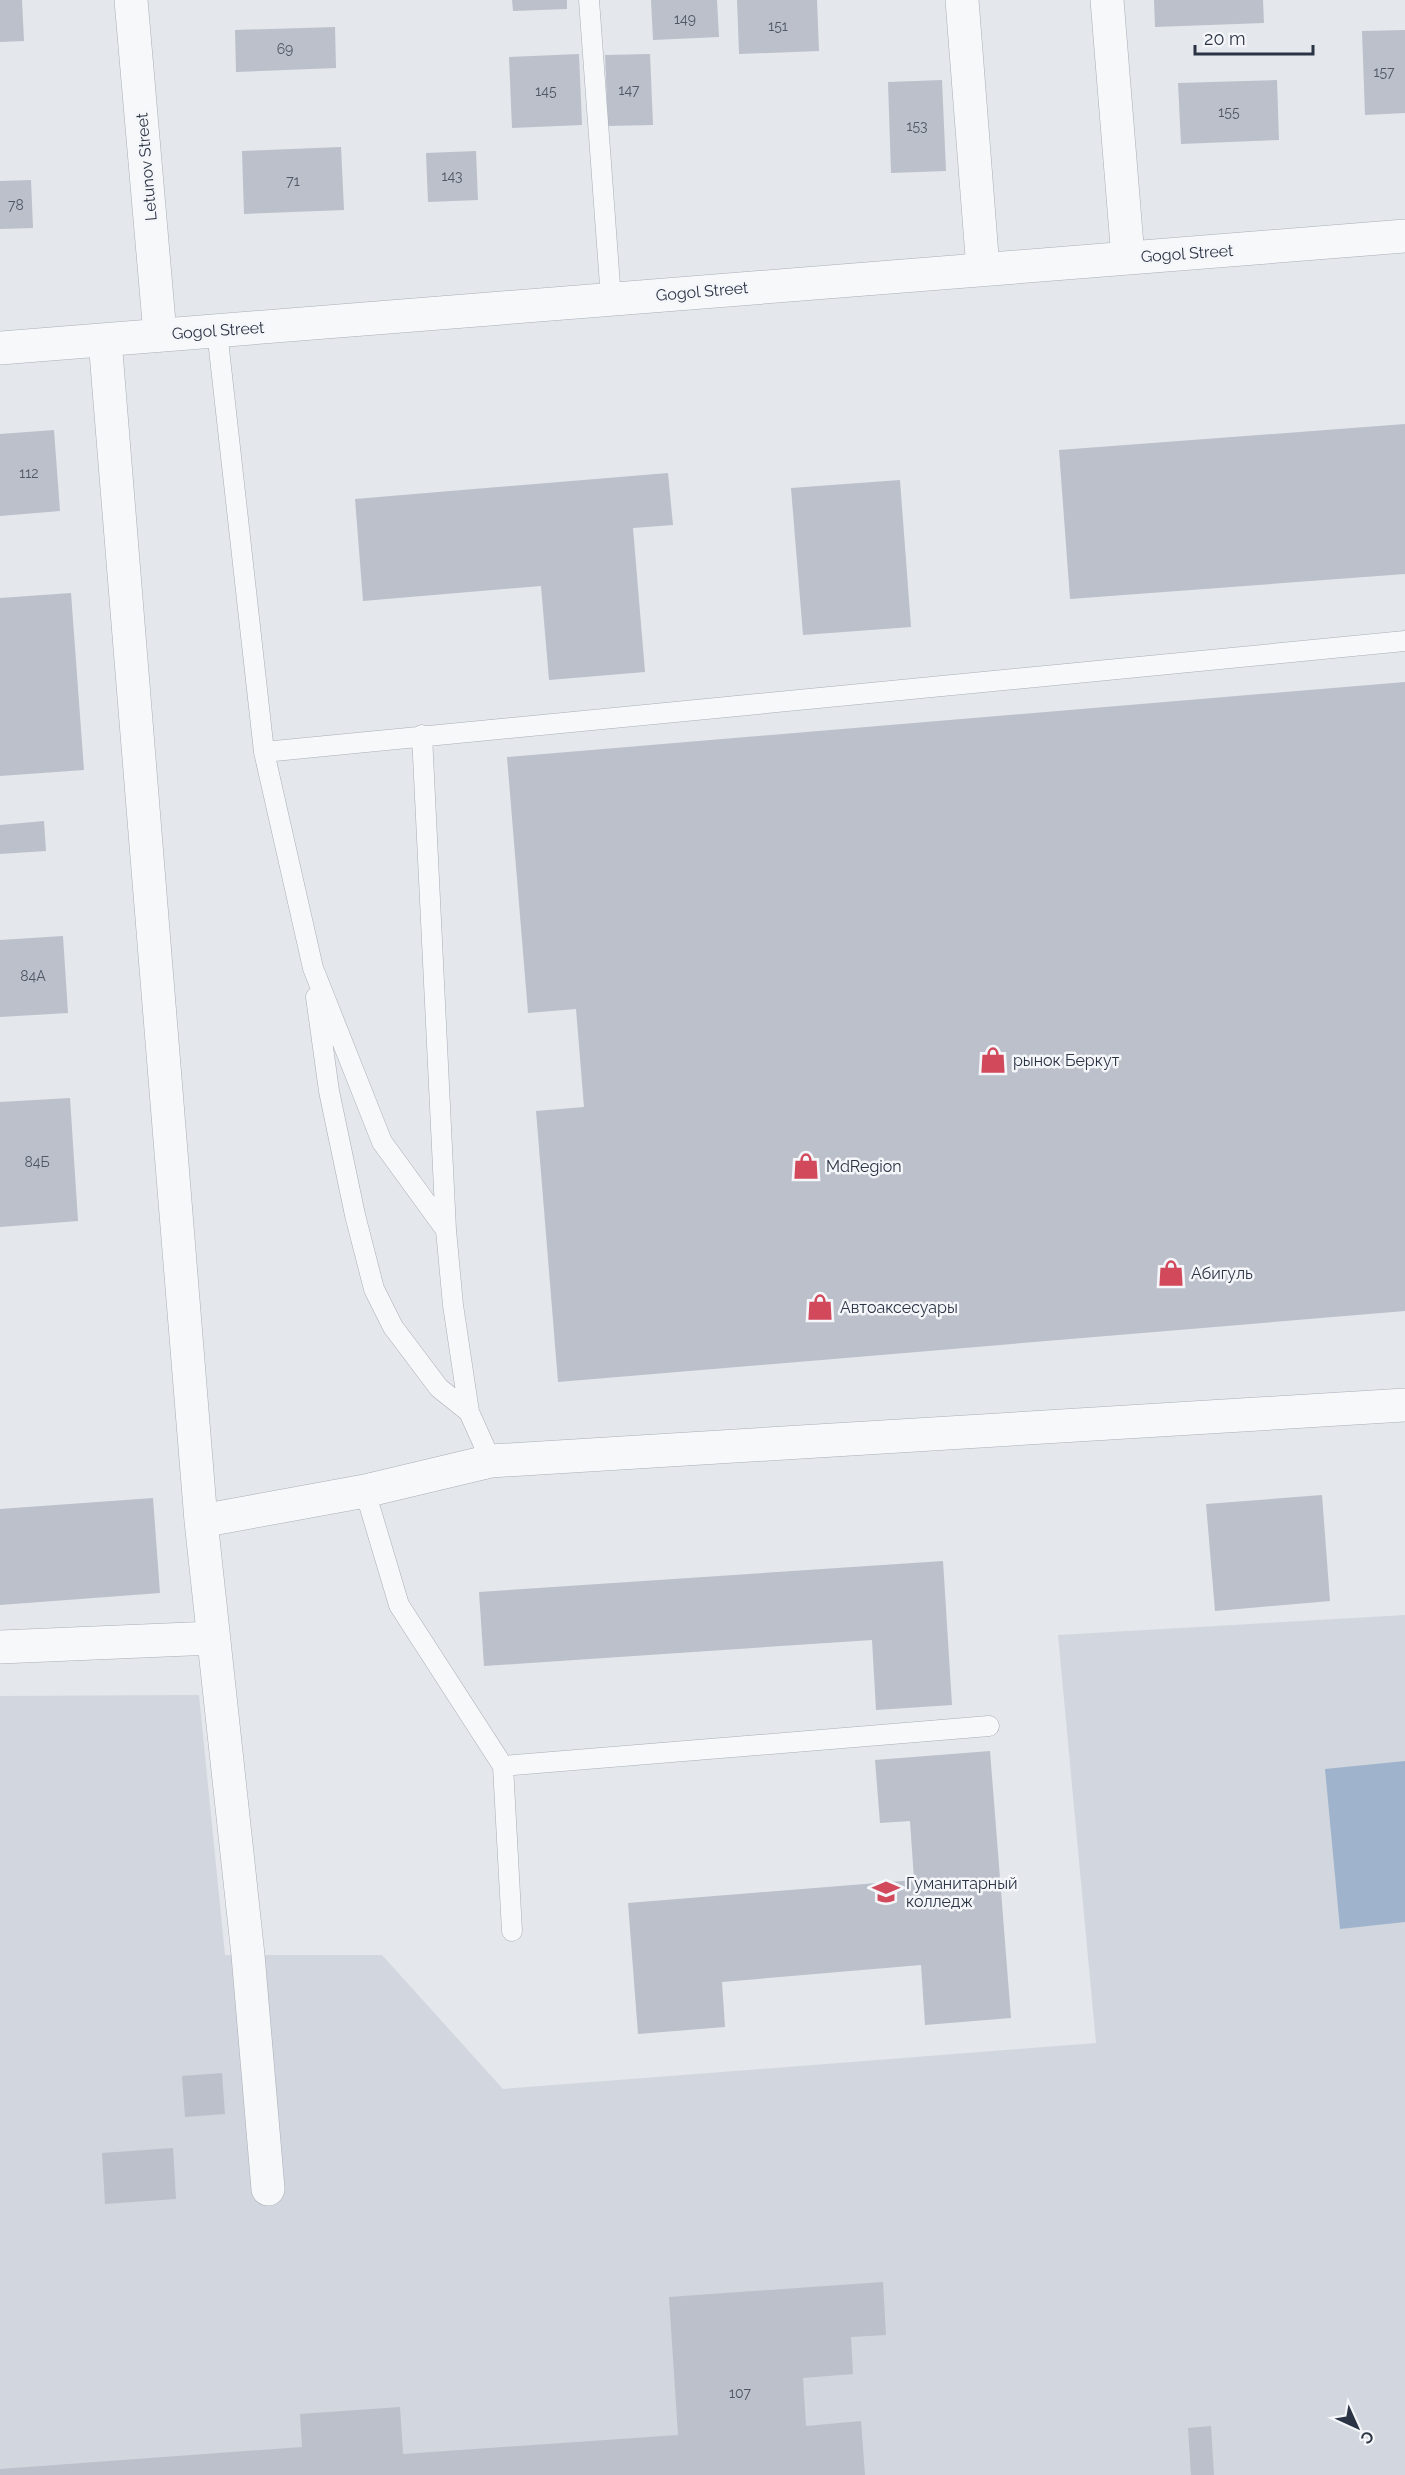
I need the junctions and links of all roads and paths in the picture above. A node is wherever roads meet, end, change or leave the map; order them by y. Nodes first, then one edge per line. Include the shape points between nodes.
1 (131, 0) edge
2 (589, 0) edge
3 (962, 0) edge
4 (1107, 0) edge
5 (1405, 236) edge
6 (1128, 258) junction
7 (983, 269) junction
8 (611, 299) junction
9 (218, 331) junction
10 (160, 334) junction
11 (105, 340) junction
12 (0, 348) edge
13 (1405, 641) edge
14 (422, 735) junction
15 (264, 752) junction
16 (313, 968) junction
17 (446, 1230) junction
18 (1405, 1405) edge
19 (469, 1412) junction
20 (491, 1461) junction
21 (365, 1491) junction
22 (201, 1521) junction
23 (213, 1638) junction
24 (0, 1647) edge
25 (989, 1726) dead end
26 (503, 1766) junction
27 (512, 1931) dead end
28 (268, 2189) dead end

1 - 10 street, Letunov Street
2 - 8 lane
3 - 7 street
4 - 6 street
5 - 6 street, Gogol Street
6 - 7 street, Gogol Street
7 - 8 street, Gogol Street
8 - 9 street, Gogol Street
9 - 10 street, Gogol Street
9 - 15 lane
10 - 11 street, Gogol Street
11 - 12 street, Gogol Street
11 - 22 street
13 - 14 lane
14 - 15 lane
14 - 17 lane
15 - 16 lane
16 - 17 lane via 382,1142
16 - 19 lane via 329,1091 374,1289 393,1327 439,1388
17 - 19 lane
18 - 20 street
19 - 20 lane
20 - 21 street
21 - 22 street
21 - 26 lane via 399,1605
22 - 23 street
23 - 24 street
23 - 28 street via 248,1955
25 - 26 lane
26 - 27 lane

